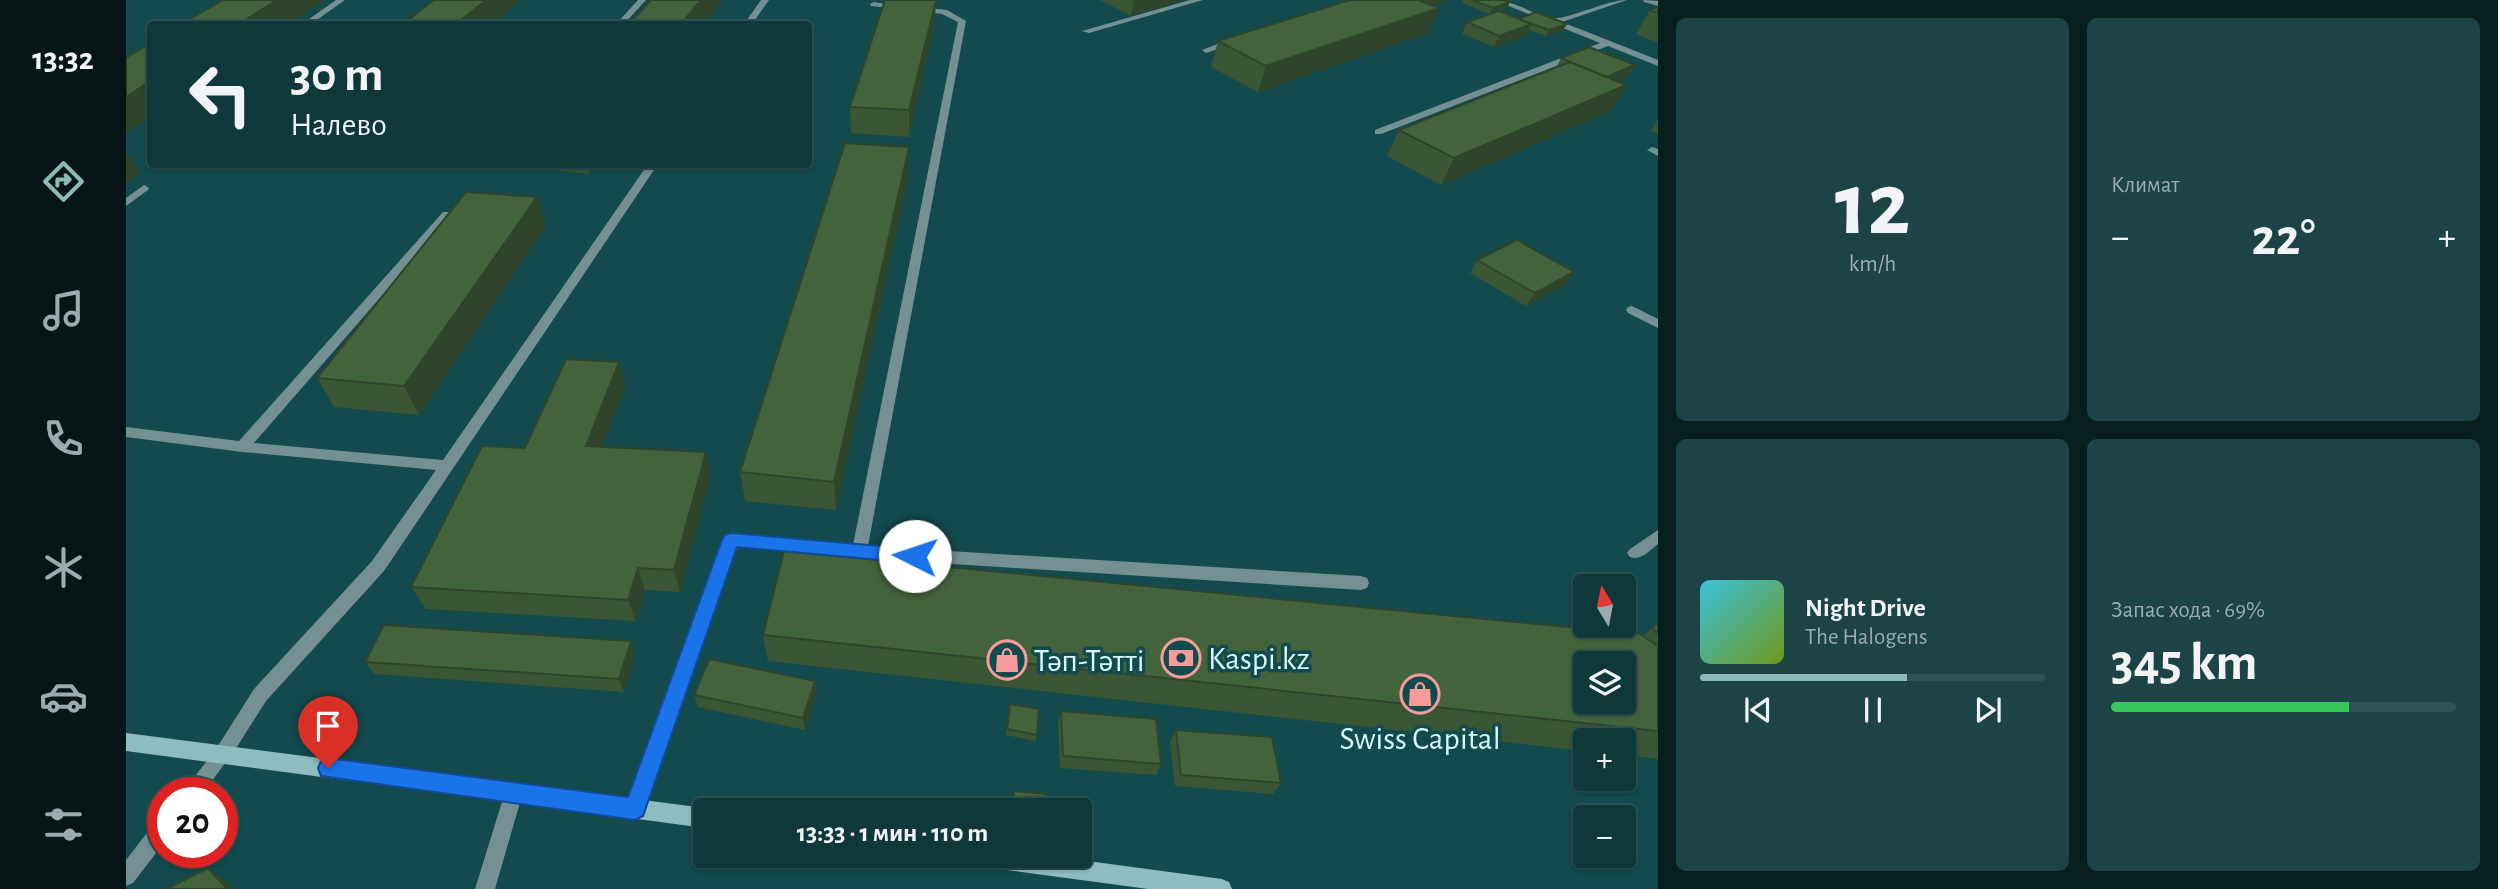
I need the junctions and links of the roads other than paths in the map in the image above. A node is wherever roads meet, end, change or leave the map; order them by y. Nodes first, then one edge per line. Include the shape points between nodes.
1 (341, 0) edge
2 (642, 0) edge
3 (765, 0) edge
4 (1199, 0) edge
5 (1498, 0) edge
6 (1623, 0) edge
7 (1647, 0) edge
8 (874, 4) dead end
9 (1658, 4) edge
10 (310, 21) edge
11 (623, 21) edge
12 (750, 21) edge
13 (1554, 22) junction
14 (1086, 31) dead end
15 (1243, 38) edge
16 (1608, 43) junction
17 (1206, 50) dead end
18 (1658, 63) edge
19 (1378, 132) dead end
20 (650, 168) edge
21 (144, 188) dead end
22 (126, 203) edge
23 (447, 214) edge
24 (1632, 310) dead end
25 (1658, 324) edge
26 (126, 432) edge
27 (242, 447) junction
28 (447, 466) junction
29 (1658, 537) edge
30 (859, 552) junction
31 (1635, 553) dead end
32 (1361, 583) dead end
33 (126, 742) edge
34 (222, 755) junction
35 (204, 777) edge
36 (514, 792) junction
37 (635, 809) junction
38 (693, 816) edge
39 (147, 849) edge
40 (1067, 868) edge
41 (126, 876) edge
42 (485, 889) edge
43 (1222, 889) edge

1 - 10 street
2 - 11 street
3 - 12 street
4 - 14 street
5 - 13 street
6 - 13 street
7 - 9 street
8 - 30 street via 944,12 962,20
13 - 16 street
15 - 17 street
16 - 18 street
16 - 19 street
20 - 28 street
21 - 22 street
23 - 27 street
24 - 25 street
26 - 27 street
27 - 28 street
28 - 34 street via 378,566 260,695
29 - 31 street
30 - 32 street
30 - 37 street via 731,540
33 - 34 main road
34 - 35 street
34 - 36 main road
36 - 37 main road
36 - 42 street
37 - 38 main road
39 - 41 street
40 - 43 main road

